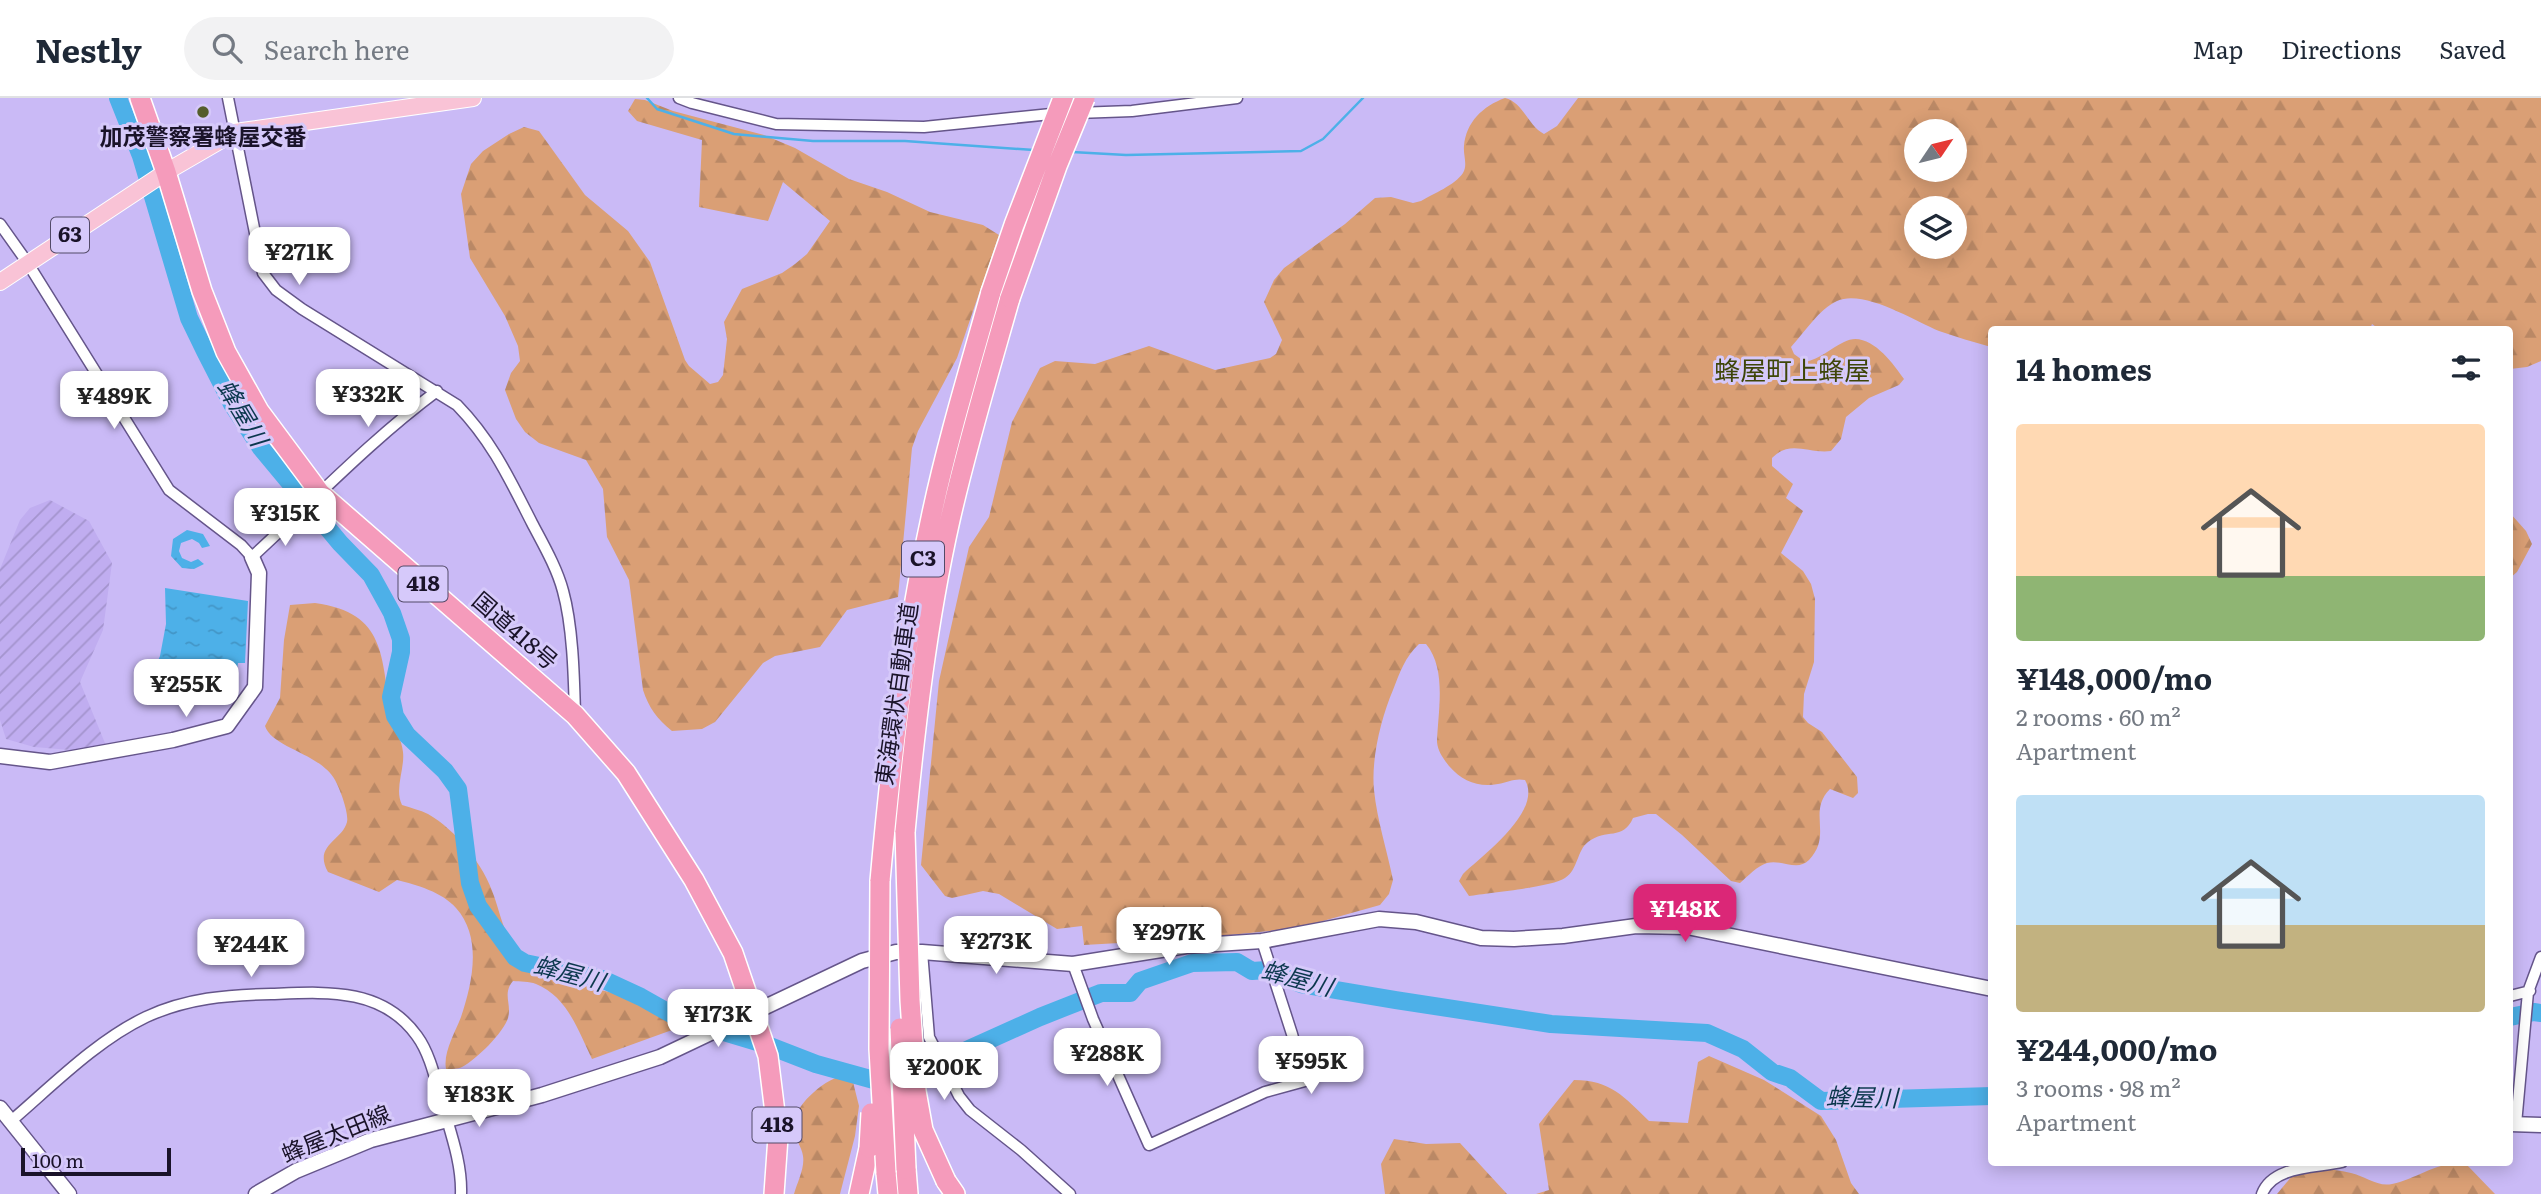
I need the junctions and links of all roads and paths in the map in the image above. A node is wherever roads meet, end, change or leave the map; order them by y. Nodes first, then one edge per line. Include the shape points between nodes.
1 (140, 98) edge
2 (228, 98) edge
3 (473, 98) edge
4 (679, 98) edge
5 (1063, 98) edge
6 (1085, 98) edge
7 (1237, 98) edge
8 (235, 132) junction
9 (166, 172) junction
10 (0, 224) edge
11 (27, 262) junction
12 (0, 282) edge
13 (1001, 295) junction
14 (437, 391) junction
15 (320, 493) junction
16 (252, 557) junction
17 (575, 715) junction
18 (0, 756) edge
19 (905, 832) junction
20 (880, 881) junction
21 (1262, 941) junction
22 (922, 952) junction
23 (2541, 957) edge
24 (1073, 964) junction
25 (1988, 988) edge
26 (2533, 992) edge
27 (2513, 995) edge
28 (753, 1013) junction
29 (0, 1108) edge
30 (447, 1119) junction
31 (11, 1121) junction
32 (2513, 1124) edge
33 (2541, 1125) edge
34 (2323, 1166) edge
35 (951, 1187) edge
36 (69, 1194) edge
37 (256, 1194) edge
38 (461, 1194) edge
39 (774, 1194) edge
40 (859, 1194) edge
41 (888, 1194) edge
42 (908, 1194) edge
43 (1070, 1194) edge
44 (2262, 1194) edge

1 - 9 highway, 国道418号 / 418
2 - 8 street
3 - 8 main road, 63
4 - 7 street via 776,124 924,127
5 - 13 highway, 東海環状自動車道 / C3, bridge via 1014,225
6 - 13 highway, 東海環状自動車道 / C3, bridge
8 - 9 main road, 63
8 - 14 street via 263,273 276,290
9 - 11 main road, 63
9 - 15 highway, 国道418号 / 418 via 226,352 259,411
10 - 11 street
11 - 12 main road, 63
11 - 16 street via 169,490
13 - 19 highway, 東海環状自動車道 / C3 via 949,522 922,679
13 - 20 highway, 東海環状自動車道 / C3 via 931,517 903,674
14 - 15 street
14 - 17 street via 475,423 495,450 563,589
15 - 16 street
15 - 17 highway, 国道418号 / 418
16 - 18 street via 259,573 256,687 227,726 50,762
17 - 28 highway, 国道418号 / 418 via 626,773 694,880 733,953
19 - 35 highway, bridge via 916,1091 923,1130
19 - 42 highway, 東海環状自動車道 / C3, bridge via 899,1006
20 - 40 highway, bridge via 873,935 869,1148
20 - 41 highway, 東海環状自動車道 / C3, bridge via 880,1060
21 - 24 street, 蜂屋太田線 via 1186,946
21 - 24 street via 1305,1082 1265,1092 1149,1145
21 - 25 street, 蜂屋太田線 via 1379,919 1416,922 1480,938 1514,939 1636,926 1686,927
22 - 24 street, 蜂屋太田線
22 - 28 street, 蜂屋太田線 via 896,952 862,961
22 - 43 street via 929,1037 959,1096
23 - 26 street
26 - 27 street
26 - 32 street
28 - 30 street, 蜂屋太田線 via 660,1057 542,1095
28 - 39 highway, 国道418号 / 418 via 768,1056 778,1137
29 - 31 street
30 - 31 street via 430,1061 418,1037 398,1015 356,995 276,994 193,1000 146,1018 104,1044
30 - 37 street, 蜂屋太田線 via 371,1140 296,1171
30 - 38 street
31 - 36 street
32 - 33 street
34 - 44 street via 2284,1174 2271,1181

